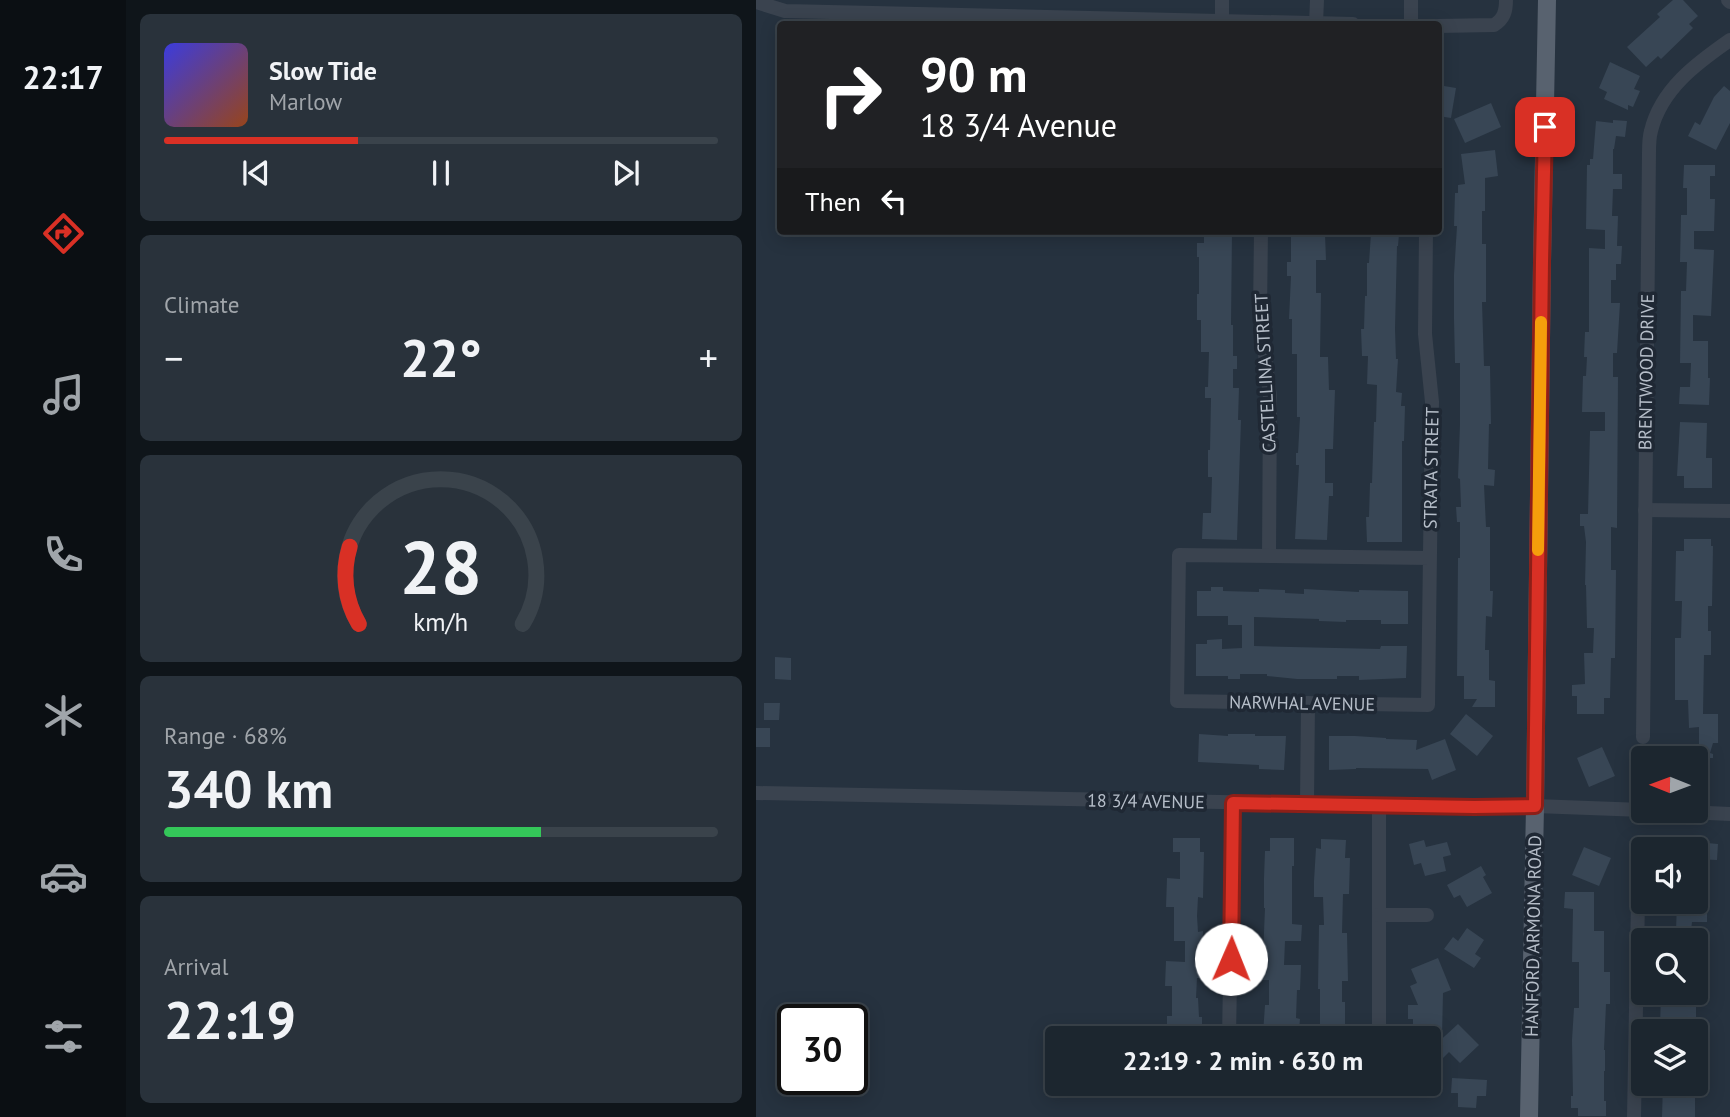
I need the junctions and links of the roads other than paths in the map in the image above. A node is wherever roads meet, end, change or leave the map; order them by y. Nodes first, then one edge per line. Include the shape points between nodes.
1 (1222, 0) edge
2 (1317, 0) edge
3 (1411, 0) edge
4 (1506, 0) edge
5 (1547, 0) edge
6 (756, 2) edge
7 (1182, 21) edge
8 (1222, 21) edge
9 (1316, 21) edge
10 (1411, 21) edge
11 (1442, 26) edge
12 (1730, 40) edge
13 (1261, 235) edge
14 (1426, 235) edge
15 (1645, 510) junction
16 (1730, 511) edge
17 (1269, 556) junction
18 (1430, 558) junction
19 (1308, 703) junction
20 (1428, 705) joint
21 (1643, 737) dead end
22 (756, 793) edge
23 (1233, 803) junction
24 (1307, 803) junction
25 (1379, 805) junction
26 (1535, 806) junction
27 (1631, 810) edge
28 (1708, 813) edge
29 (1730, 814) edge
30 (1638, 914) edge
31 (1379, 915) junction
32 (1427, 915) dead end
33 (1229, 1026) edge
34 (1379, 1026) edge
35 (1529, 1117) edge
36 (1634, 1117) edge

1 - 8 street
2 - 9 street
3 - 10 street
4 - 11 street via 1504,16 1494,25
5 - 26 main road, HANFORD ARMONA ROAD
6 - 7 street via 785,11
12 - 15 street, BRENTWOOD DRIVE via 1687,72 1667,95 1651,131
13 - 17 street, CASTELLINA STREET via 1260,313 1270,397
14 - 18 street, STRATA STREET via 1425,334 1432,402
15 - 16 street
15 - 21 street, BRENTWOOD DRIVE
17 - 18 street
17 - 19 street, NARWHAL AVENUE via 1179,555 1177,701
18 - 20 street, STRATA STREET
19 - 20 street, NARWHAL AVENUE
19 - 24 street
22 - 23 street, 18 3/4 AVENUE
23 - 24 street, 18 3/4 AVENUE
23 - 33 street
24 - 25 street, 18 3/4 AVENUE
25 - 26 street, 18 3/4 AVENUE
25 - 31 street
26 - 27 street, 18 3/4 AVENUE
26 - 35 main road, HANFORD ARMONA ROAD
28 - 29 street, 18 3/4 AVENUE
30 - 36 street
31 - 32 street
31 - 34 street

